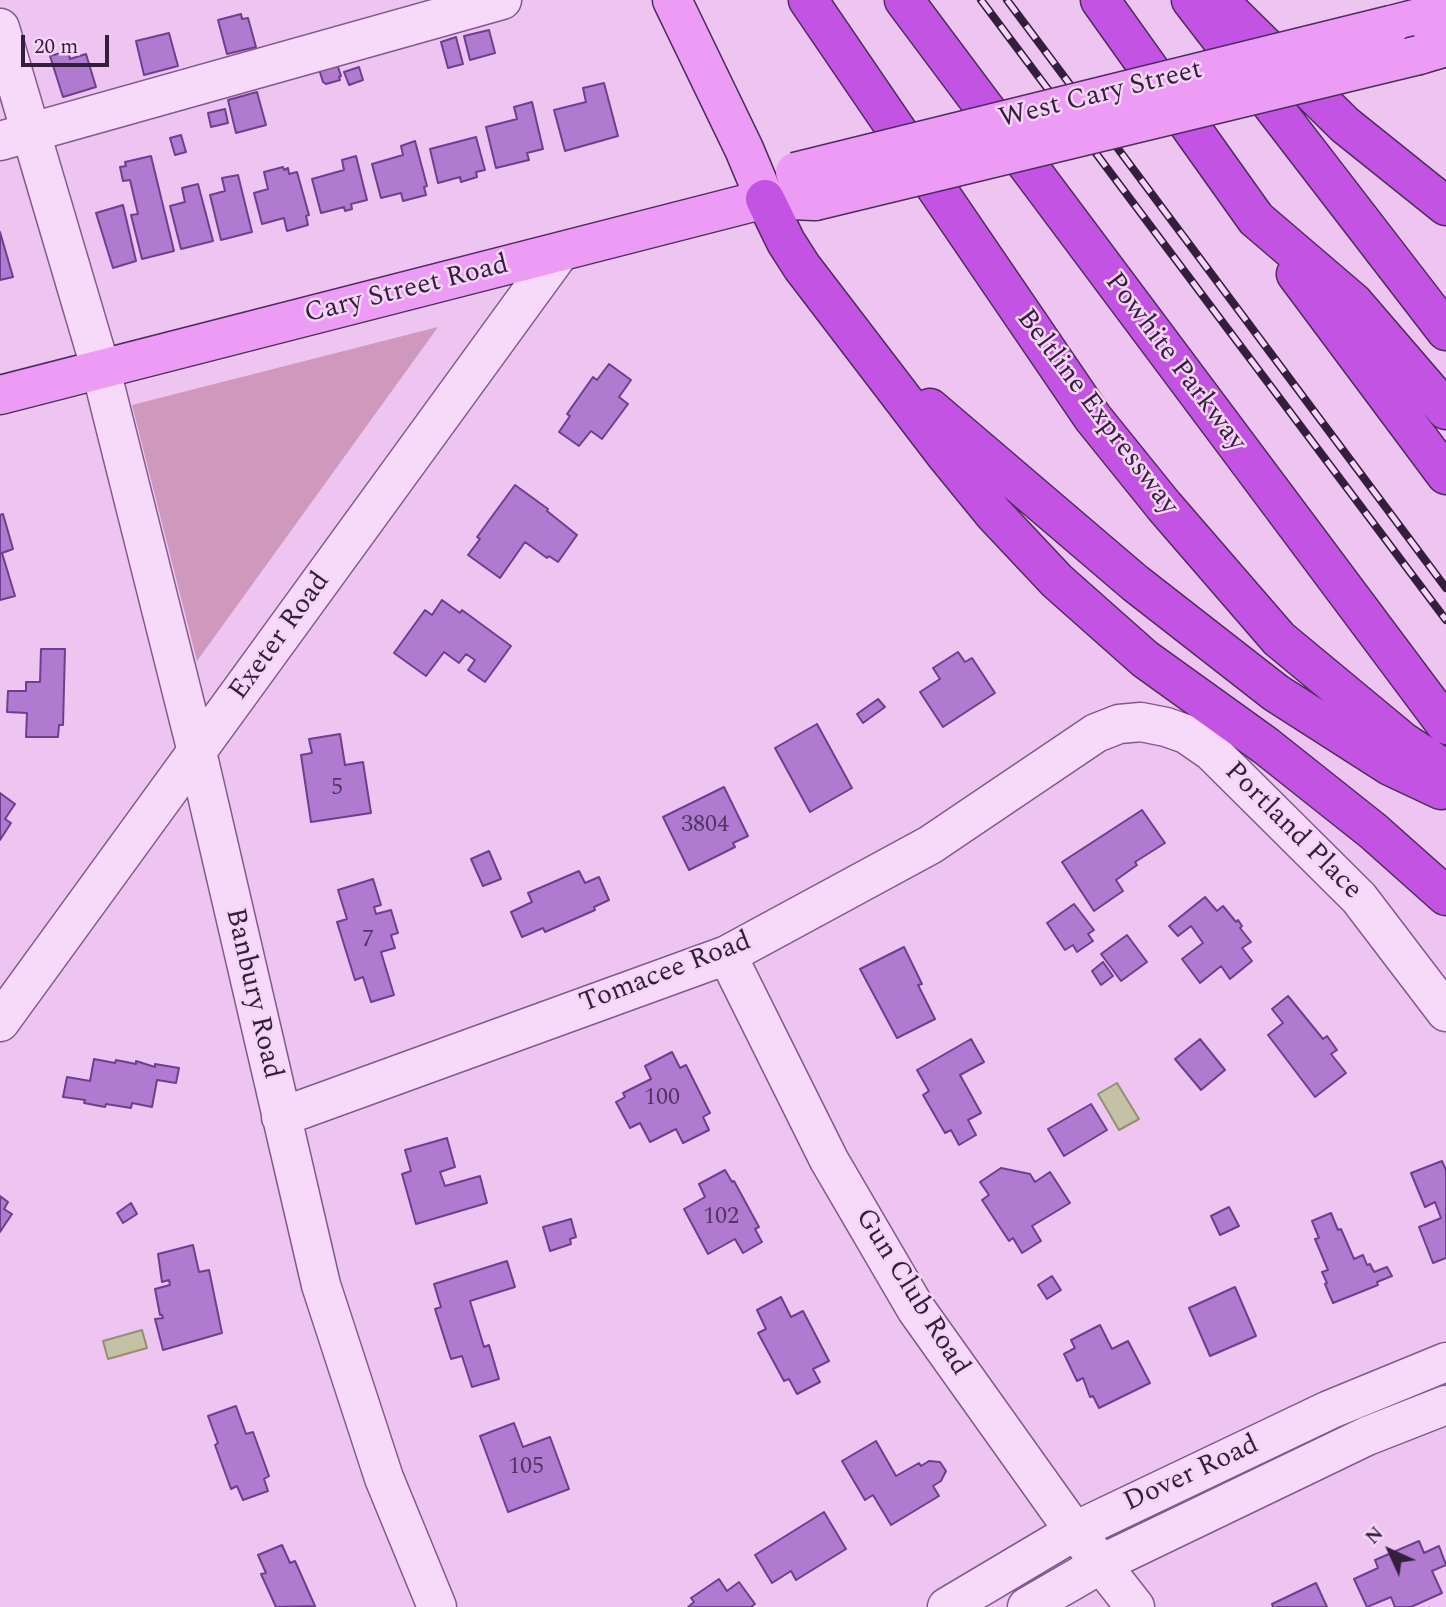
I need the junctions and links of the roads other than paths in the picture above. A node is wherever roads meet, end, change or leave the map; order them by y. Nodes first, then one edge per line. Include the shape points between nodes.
1 (502, 0) edge
2 (672, 0) edge
3 (808, 0) edge
4 (904, 0) edge
5 (1100, 0) edge
6 (1191, 0) edge
7 (1218, 0) edge
8 (1446, 11) edge
9 (0, 28) edge
10 (1433, 51) edge
11 (16, 137) edge
12 (805, 187) junction
13 (765, 200) junction
14 (1446, 205) edge
15 (1256, 219) junction
16 (560, 252) junction
17 (1446, 331) edge
18 (877, 364) junction
19 (102, 370) junction
20 (0, 395) edge
21 (1446, 410) edge
22 (1446, 475) edge
23 (1446, 725) edge
24 (1096, 733) joint
25 (197, 752) junction
26 (1446, 770) edge
27 (1446, 792) edge
28 (1446, 896) edge
29 (727, 955) junction
30 (1446, 1012) edge
31 (0, 1022) edge
32 (281, 1116) junction
33 (1446, 1362) edge
34 (1446, 1405) edge
35 (1074, 1531) junction
36 (1101, 1564) junction
37 (437, 1607) edge
38 (947, 1607) edge
39 (1027, 1607) edge
40 (1135, 1607) edge

1 - 11 street
2 - 13 main road
3 - 26 highway, Beltline Expressway via 1093,418 1173,516 1270,629 1402,741
4 - 23 highway, Powhite Parkway
5 - 15 highway
6 - 17 highway
7 - 14 highway via 1345,125
8 - 12 main road, West Cary Street, bridge
9 - 11 street, Banbury Road
10 - 12 main road, West Cary Street, bridge
11 - 19 street, Banbury Road
12 - 13 main road, Cary Street Road
13 - 16 main road, Cary Street Road
13 - 18 highway via 802,267
15 - 21 highway via 1353,302
15 - 22 highway
16 - 19 main road, Cary Street Road
16 - 25 street, Exeter Road
18 - 27 highway via 1135,583 1276,693 1390,766
18 - 28 highway via 994,514 1057,581 1145,659 1266,746
19 - 20 main road, Cary Street Road
19 - 25 street, Banbury Road
24 - 29 street, Tomacee Road via 930,845
24 - 30 street, Portland Place via 1119,724 1153,724 1186,734 1212,752 1359,898
25 - 31 street, Exeter Road
25 - 32 street, Banbury Road
29 - 32 street, Tomacee Road
29 - 35 street, Gun Club Road via 829,1160 916,1309
32 - 37 street, Banbury Road via 321,1285 384,1478
33 - 35 street, Dover Road via 1329,1410
34 - 36 street, Dover Road via 1367,1436
35 - 36 street, Gun Club Road
35 - 38 street, Dover Road
36 - 39 street, Dover Road
36 - 40 street, Gun Club Road

